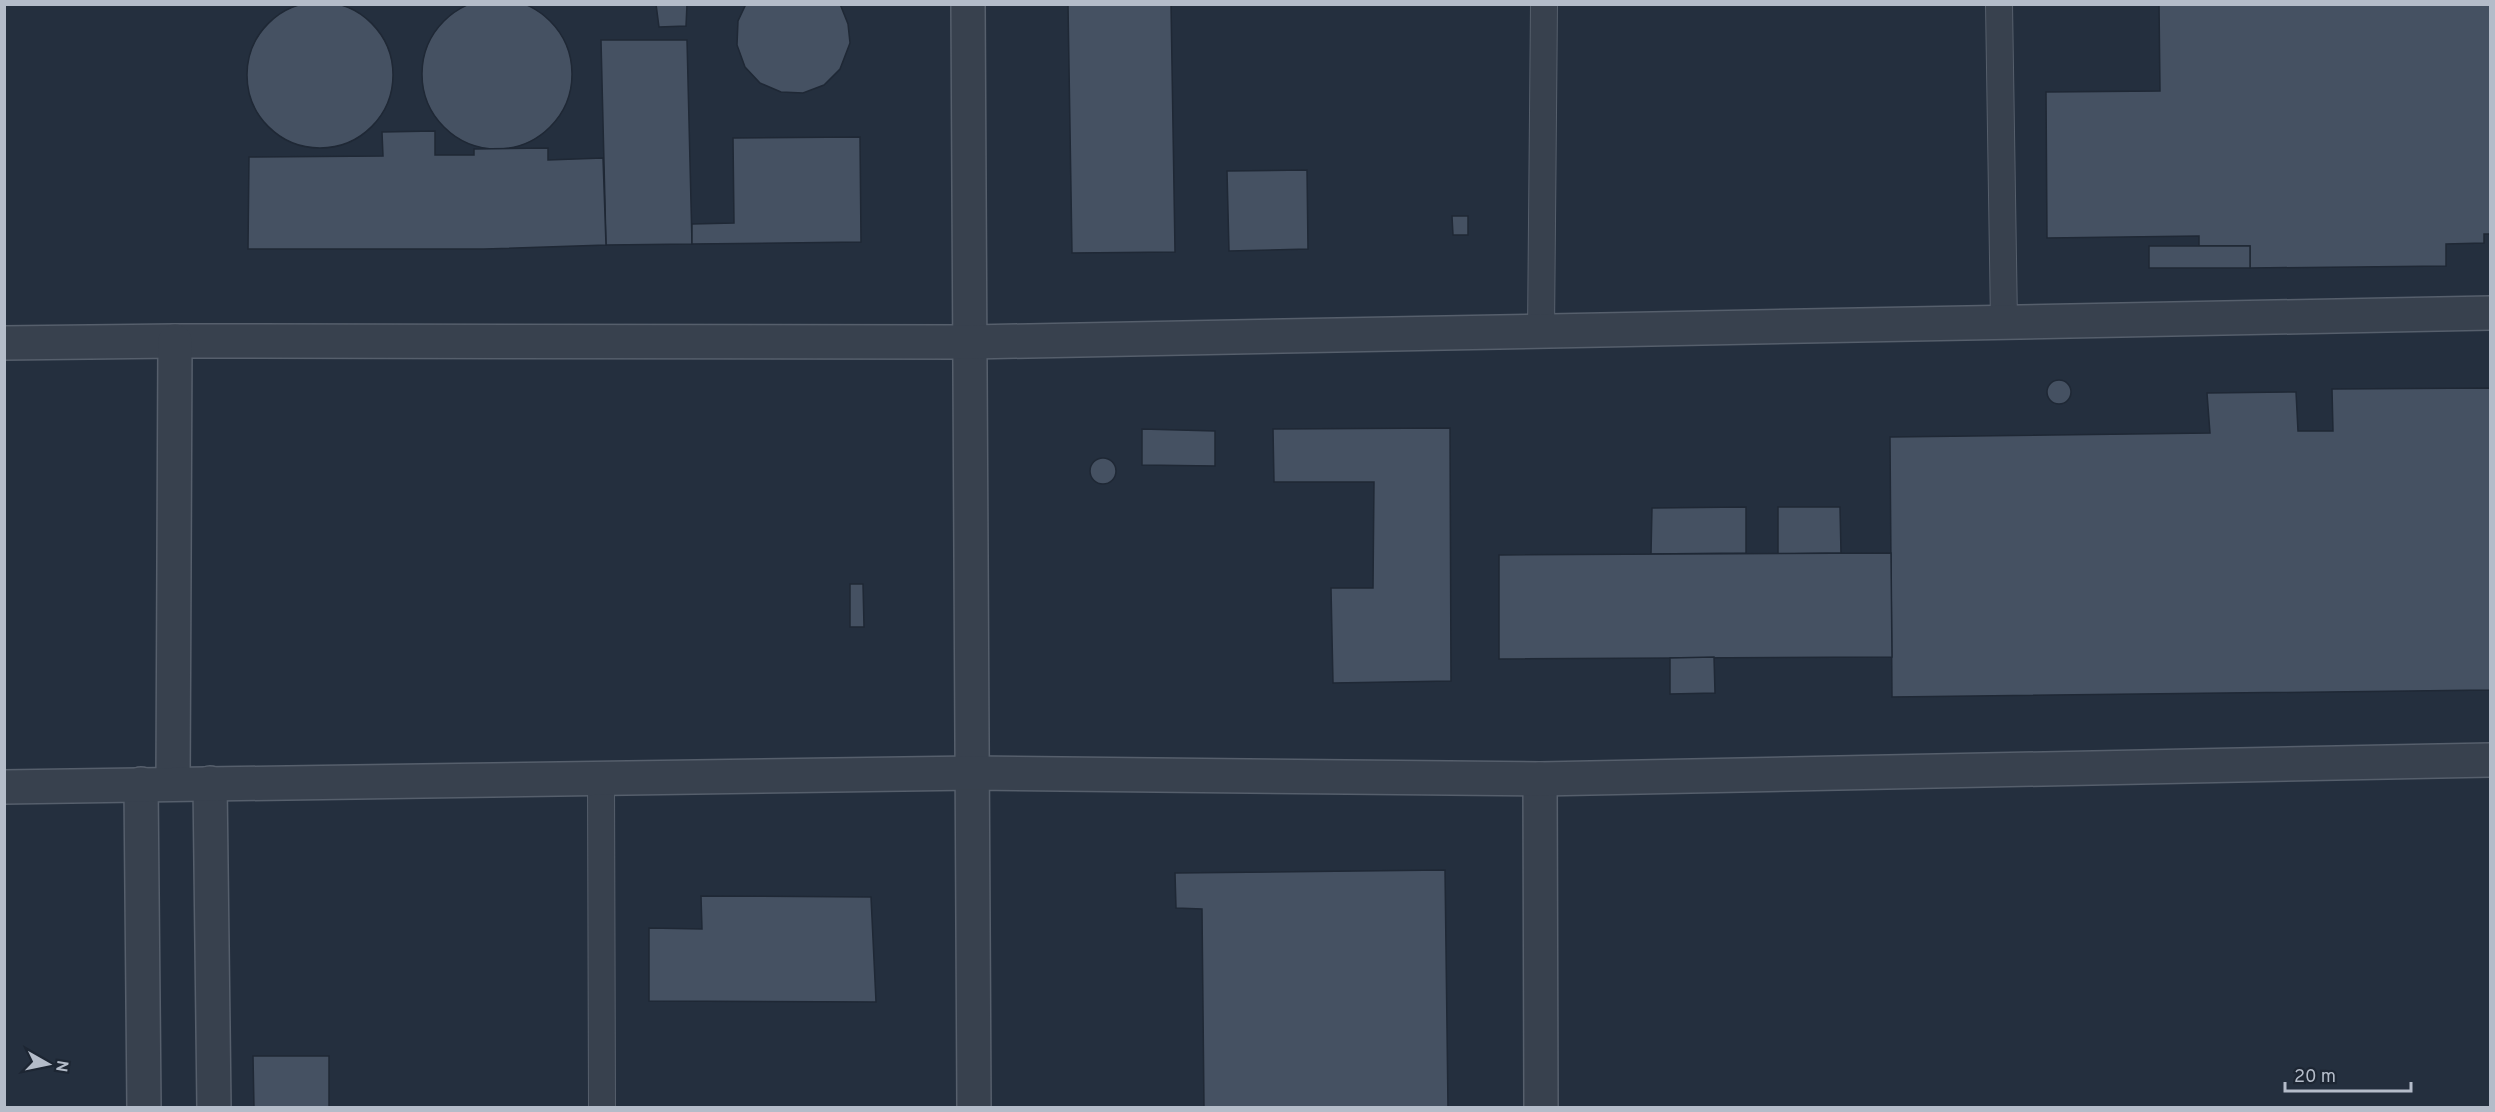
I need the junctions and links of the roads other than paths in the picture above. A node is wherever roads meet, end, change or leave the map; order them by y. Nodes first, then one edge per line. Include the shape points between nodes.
1 (968, 4) edge
2 (1544, 4) edge
3 (2000, 4) edge
4 (2490, 314) edge
5 (2004, 322) junction
6 (1541, 331) junction
7 (175, 341) junction
8 (971, 342) junction
9 (4, 343) edge
10 (2490, 760) edge
11 (974, 773) junction
12 (602, 778) junction
13 (1540, 779) junction
14 (210, 783) junction
15 (157, 784) junction
16 (4, 787) edge
17 (144, 1107) edge
18 (214, 1107) edge
19 (602, 1107) edge
20 (974, 1107) edge
21 (1541, 1107) edge

1 - 8 street
2 - 6 lane
3 - 5 lane
4 - 5 street
5 - 6 street
6 - 8 street
7 - 8 street
7 - 9 street
7 - 15 street
8 - 11 street
10 - 13 street
11 - 12 street
11 - 13 street
11 - 20 street
12 - 14 street
12 - 19 lane
13 - 21 street
14 - 15 street
14 - 18 street
15 - 16 street
15 - 17 street

